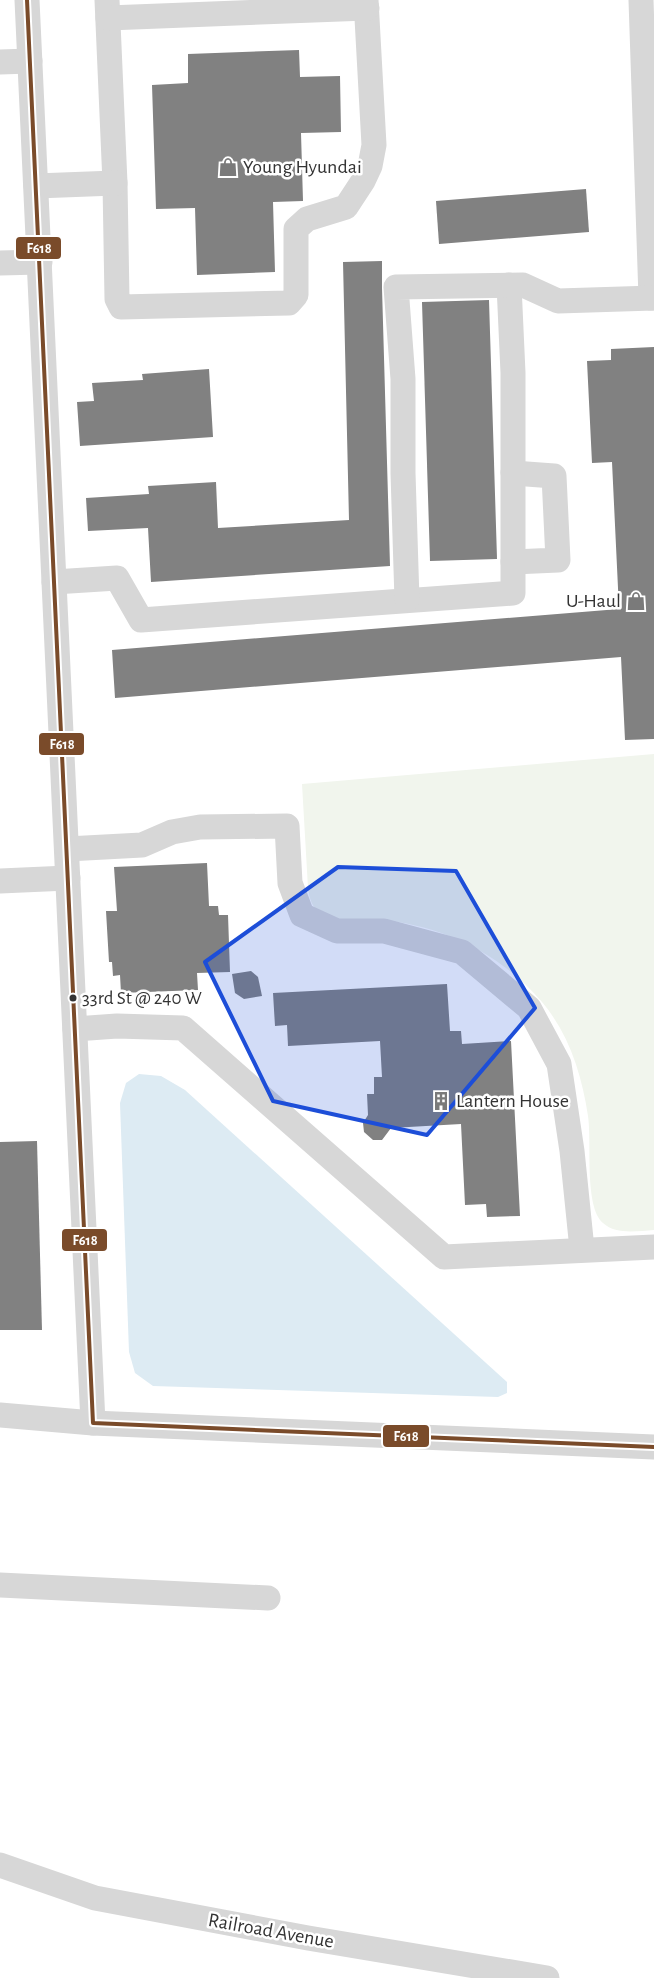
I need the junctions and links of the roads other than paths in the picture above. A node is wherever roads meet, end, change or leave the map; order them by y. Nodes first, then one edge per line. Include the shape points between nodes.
1 (27, 0) edge
2 (641, 0) edge
3 (367, 4) edge
4 (108, 9) edge
5 (30, 61) junction
6 (0, 62) edge
7 (115, 183) junction
8 (36, 186) junction
9 (40, 262) junction
10 (0, 263) edge
11 (509, 285) junction
12 (653, 298) edge
13 (513, 473) junction
14 (513, 562) junction
15 (54, 582) junction
16 (407, 600) junction
17 (67, 848) junction
18 (68, 878) junction
19 (0, 881) edge
20 (75, 1029) junction
21 (654, 1247) edge
22 (582, 1250) junction
23 (0, 1415) edge
24 (93, 1423) junction
25 (654, 1447) edge
26 (0, 1585) edge
27 (268, 1598) dead end
28 (0, 1865) edge
29 (547, 1978) edge

1 - 5 street
2 - 12 street
3 - 4 street
3 - 7 street via 374,145 370,166 346,207 306,219 296,228 296,296 289,303 121,307 117,299
4 - 7 street
5 - 6 street
5 - 8 street
7 - 8 street
8 - 9 street
9 - 10 street
9 - 15 street
11 - 12 street via 523,285 558,301
11 - 13 street
11 - 16 street via 396,287 403,379
13 - 14 street
13 - 14 street via 554,476 558,560
14 - 16 street via 513,593
15 - 16 street via 117,578 141,620
15 - 17 street
17 - 18 street
17 - 22 street via 142,845 172,832 200,827 288,826 290,883 302,915 337,930 384,931 462,952 530,1008 559,1064
18 - 19 street
18 - 20 street
20 - 22 street via 117,1026 183,1028 444,1257
20 - 24 street
21 - 22 street
23 - 24 street
24 - 25 street
26 - 27 street
28 - 29 street, Railroad Avenue via 95,1898

